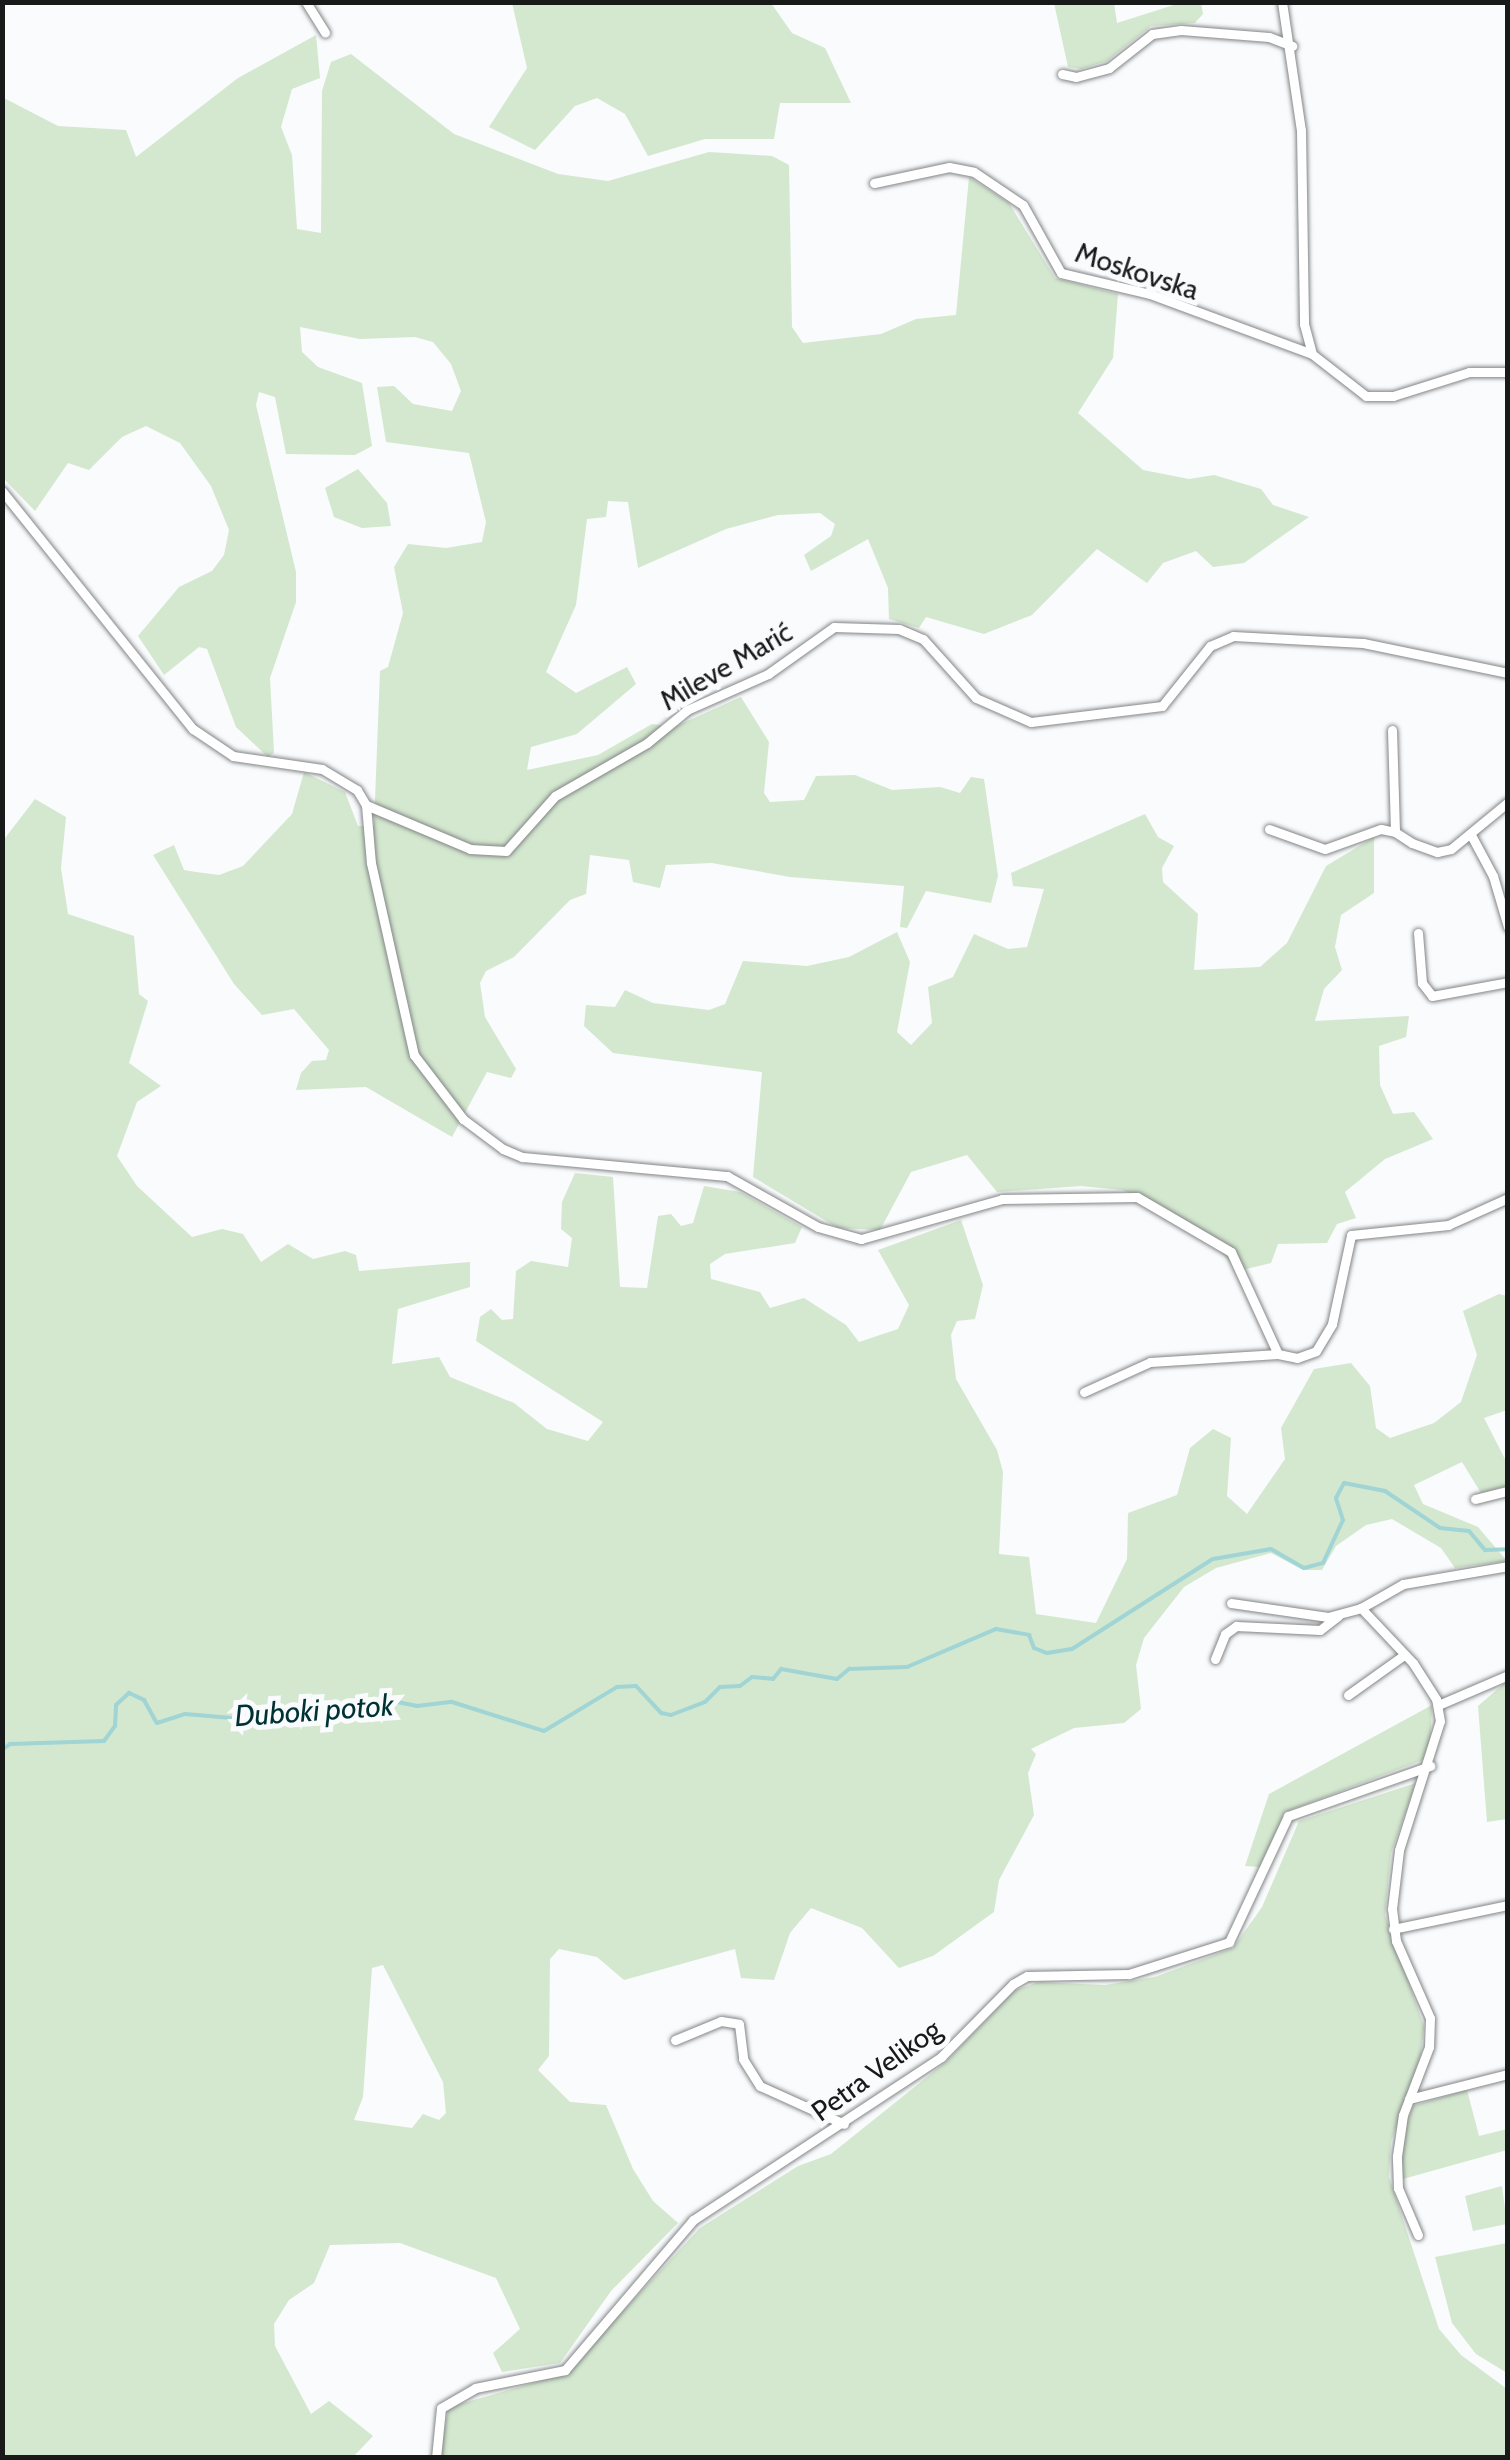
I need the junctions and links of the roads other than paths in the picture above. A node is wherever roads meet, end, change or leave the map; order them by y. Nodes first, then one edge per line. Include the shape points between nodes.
1 (306, 2) edge
2 (1282, 2) edge
3 (325, 32) dead end
4 (1292, 46) junction
5 (1062, 74) dead end
6 (874, 183) dead end
7 (1312, 354) junction
8 (1508, 372) edge
9 (2, 490) edge
10 (1508, 673) edge
11 (1392, 730) dead end
12 (1508, 802) edge
13 (366, 805) junction
14 (1270, 830) dead end
15 (1396, 832) junction
16 (1472, 835) junction
17 (1508, 926) edge
18 (1418, 933) dead end
19 (1508, 982) edge
20 (1508, 1198) edge
21 (1278, 1354) junction
22 (1084, 1392) dead end
23 (1508, 1491) edge
24 (1475, 1499) dead end
25 (1508, 1566) edge
26 (1230, 1603) dead end
27 (1361, 1608) junction
28 (1338, 1616) junction
29 (1404, 1655) junction
30 (1215, 1660) dead end
31 (1508, 1675) edge
32 (1348, 1694) dead end
33 (1438, 1706) junction
34 (1430, 1766) junction
35 (1508, 1905) edge
36 (1393, 1929) junction
37 (675, 2040) dead end
38 (1508, 2074) edge
39 (1409, 2099) junction
40 (844, 2124) junction
41 (1418, 2235) dead end
42 (436, 2458) edge

1 - 3 street
2 - 4 street
4 - 5 street via 1270,37 1182,30 1152,34 1109,68
4 - 7 street via 1302,147 1304,324
6 - 7 street, Moskovska via 949,167 974,172 1023,205 1062,273 1150,294
7 - 8 street, Moskovska via 1348,386 1374,397 1468,372
9 - 13 street via 193,728 234,756 333,773
10 - 13 street, Mileve Marić via 1363,643 1233,636 1210,646 1162,706 1046,723 991,708 924,639 898,629 834,627 768,674 686,710 646,744 556,796 506,851 470,849
11 - 15 street
12 - 16 street
13 - 21 street via 371,863 414,1056 443,1098 502,1149 522,1157 727,1176 818,1227 861,1239 1002,1199 1137,1197 1230,1252
14 - 15 street via 1325,848 1380,829
15 - 16 street via 1437,852
16 - 17 street
18 - 19 street via 1422,983 1432,996
20 - 21 street via 1448,1226 1358,1230 1343,1255 1336,1314 1323,1342 1297,1358
21 - 22 street via 1150,1362
23 - 24 street
25 - 27 street via 1403,1584
26 - 28 street
27 - 28 street
27 - 29 street
28 - 30 street via 1320,1630 1236,1626 1225,1634
29 - 32 street
29 - 33 street
31 - 33 street
33 - 34 street
34 - 36 street via 1399,1850
34 - 40 street, Petra Velikog via 1288,1816 1230,1942 1129,1974 1027,1976 940,2057
35 - 36 street
36 - 39 street via 1430,2018 1430,2047
37 - 40 street via 720,2021 739,2024 743,2059 760,2086
38 - 39 street
39 - 41 street via 1397,2172
40 - 42 street, Petra Velikog via 694,2220 564,2370 475,2388 441,2408

